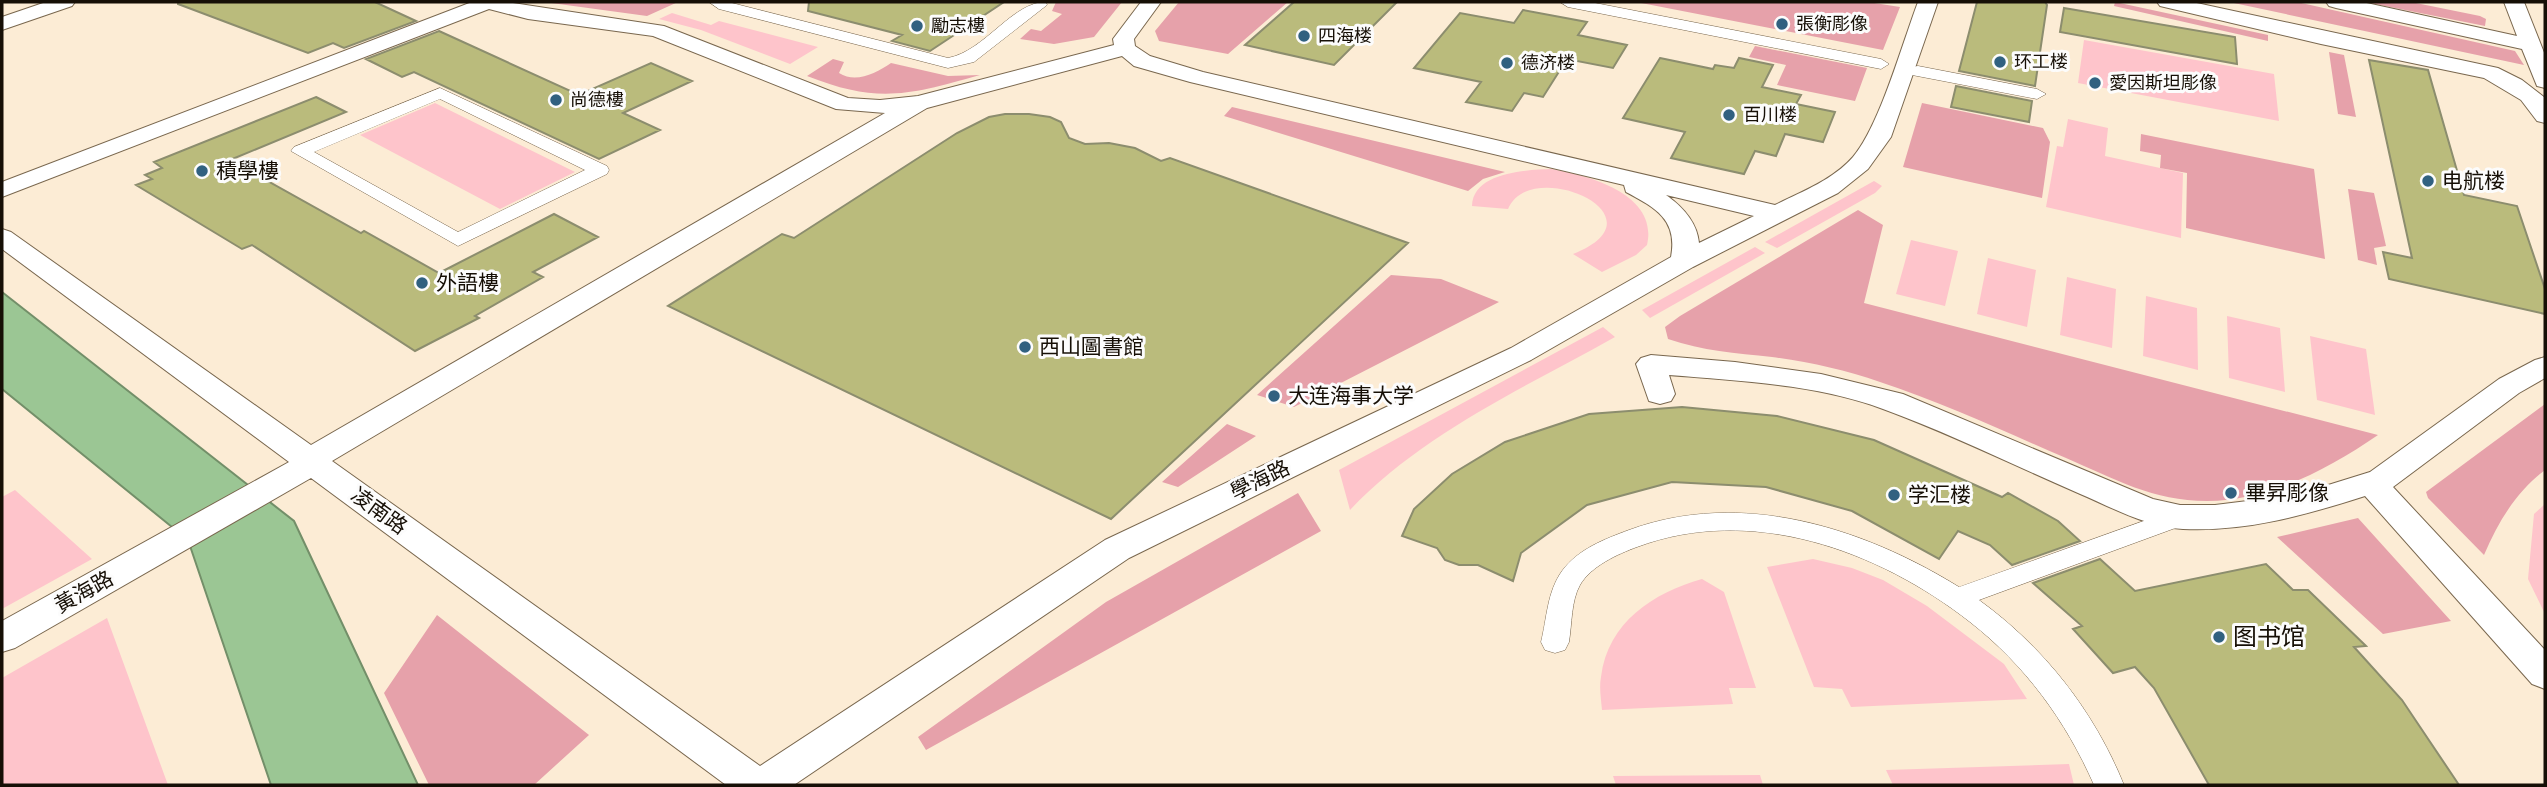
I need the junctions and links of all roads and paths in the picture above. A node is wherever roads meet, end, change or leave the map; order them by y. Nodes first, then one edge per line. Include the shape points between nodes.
1 (65, 2) edge
2 (487, 2) edge
3 (718, 2) edge
4 (1040, 2) edge
5 (1151, 2) edge
6 (1568, 2) edge
7 (1928, 2) edge
8 (2167, 2) edge
9 (2336, 2) edge
10 (2514, 2) edge
11 (2, 24) edge
12 (2531, 44) junction
13 (1125, 49) junction
14 (1881, 64) dead end
15 (1918, 71) dead end
16 (2540, 91) edge
17 (2038, 94) dead end
18 (919, 103) junction
19 (2545, 116) edge
20 (1605, 172) junction
21 (2, 190) edge
22 (1779, 214) junction
23 (2, 236) edge
24 (458, 240) joint
25 (1684, 261) junction
26 (2545, 366) edge
27 (1660, 394) dead end
28 (311, 462) junction
29 (2371, 483) junction
30 (2180, 517) junction
31 (1957, 598) junction
32 (2, 638) edge
33 (1555, 642) dead end
34 (2545, 674) edge
35 (756, 785) edge
36 (763, 785) edge
37 (2109, 785) edge

1 - 11 street
2 - 18 street via 528,13 657,30 844,104
2 - 21 street
3 - 4 street via 948,62 968,58
5 - 13 street via 1123,39
6 - 14 street
7 - 22 street, 學海路 via 1878,137 1860,164 1829,188
8 - 16 street via 2490,73
9 - 12 street
10 - 12 street
12 - 16 street
13 - 18 street
13 - 20 street via 1142,61 1198,77
15 - 17 street
16 - 19 street
18 - 28 street
20 - 22 street
20 - 25 street via 1662,203 1677,219 1686,236
22 - 25 street, 學海路
23 - 28 street, 凌南路
24 - 24 street via 379,195 300,151 440,93 600,170
25 - 36 street, 學海路 via 1521,354 1117,549
26 - 29 street
27 - 30 street via 1651,364 1821,383 1892,401 2134,505
28 - 32 street, 黃海路
28 - 35 street, 凌南路
29 - 30 street via 2297,506
29 - 34 street
30 - 31 street
31 - 33 street via 1903,566 1837,540 1770,523 1700,521 1640,533 1595,555 1567,584
31 - 37 street via 1995,628 2054,688

